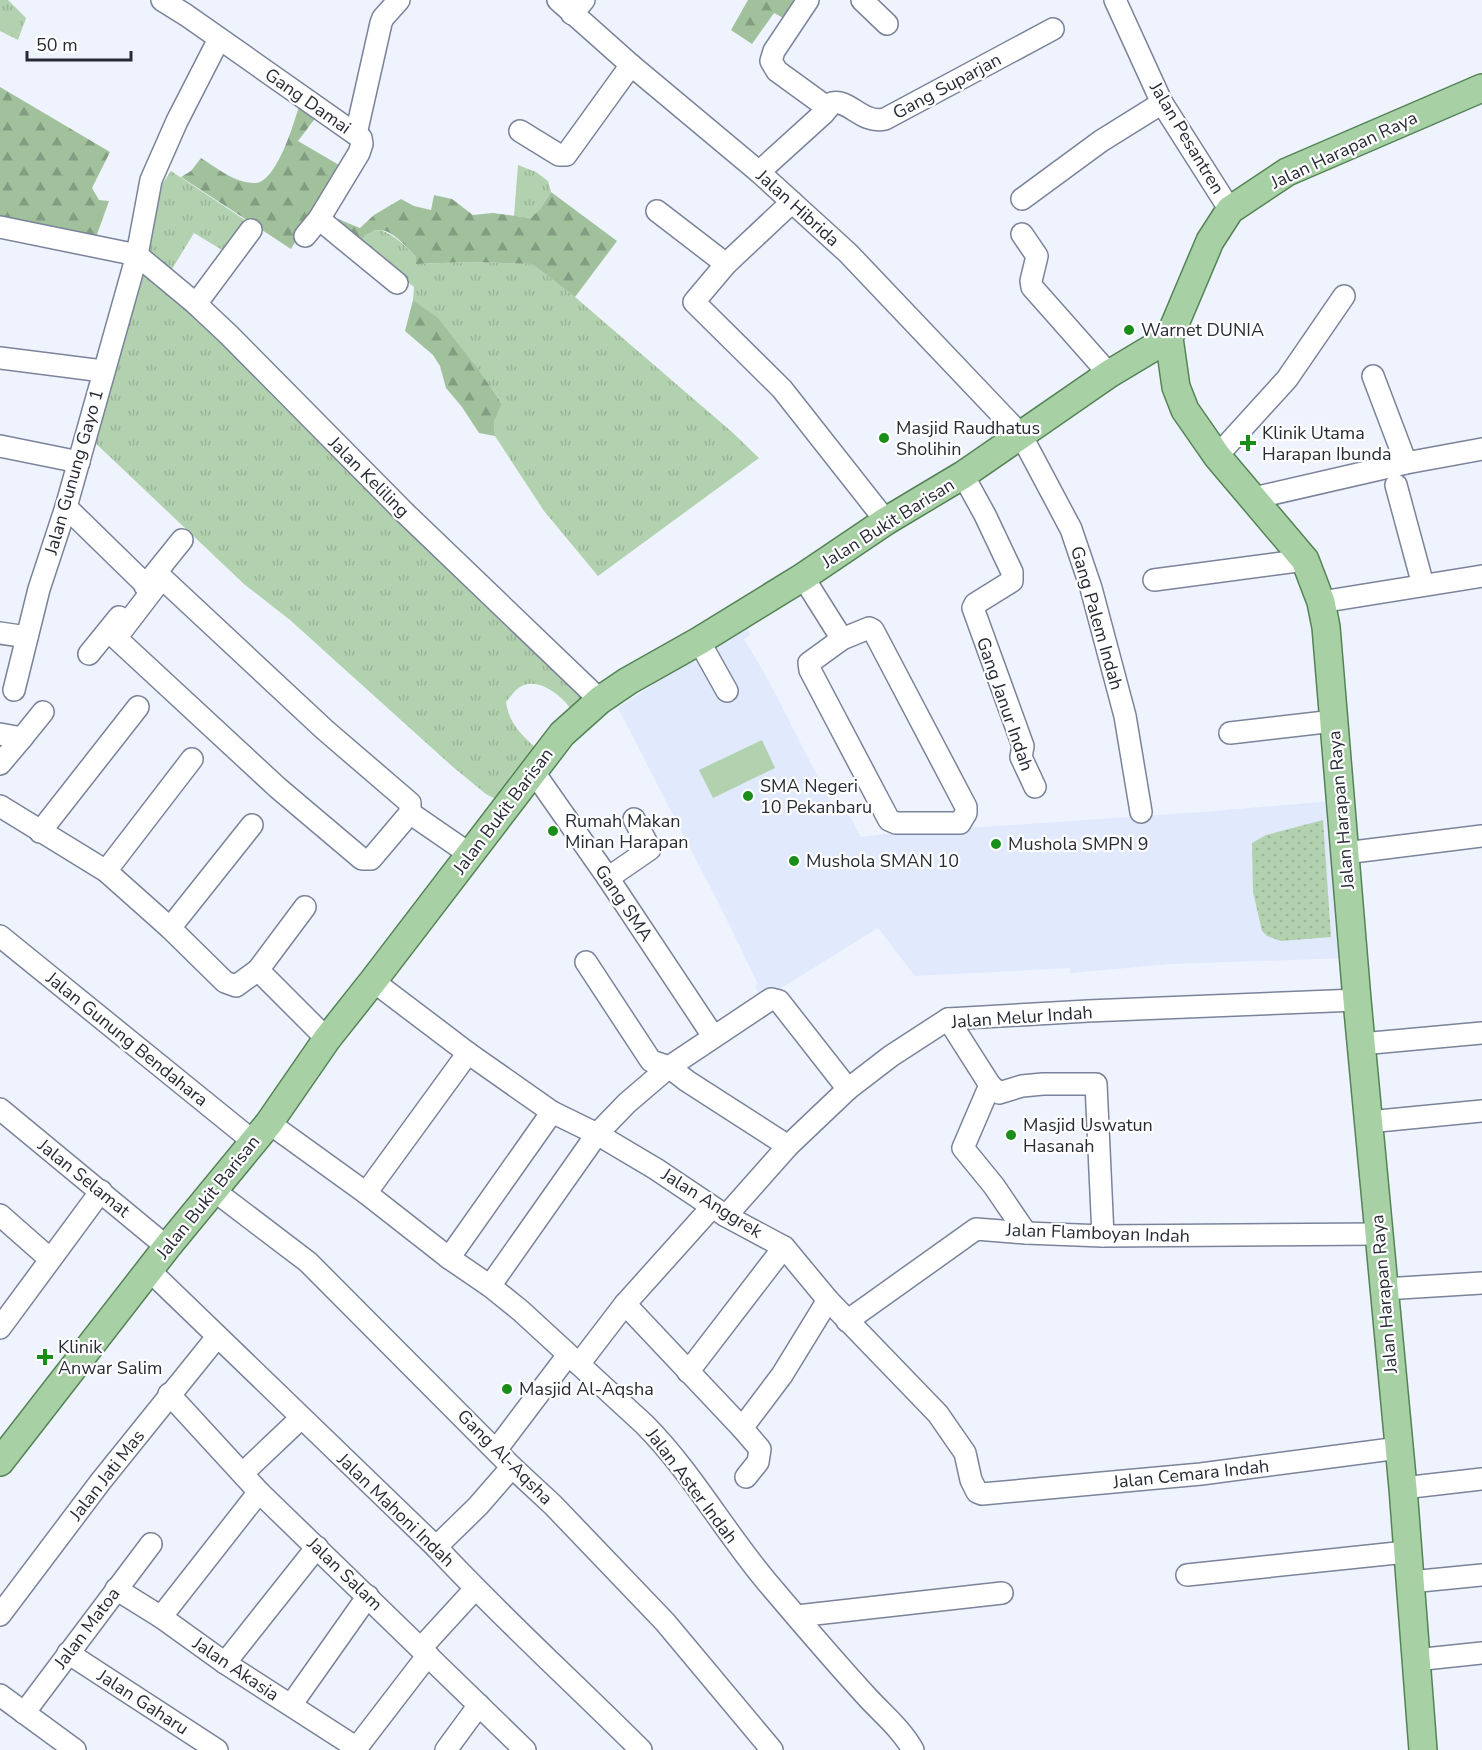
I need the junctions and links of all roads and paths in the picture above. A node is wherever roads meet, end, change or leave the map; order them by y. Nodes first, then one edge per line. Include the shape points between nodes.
1 (162, 0) edge
2 (399, 0) edge
3 (808, 0) edge
4 (862, 0) edge
5 (1114, 0) edge
6 (571, 5) edge
7 (187, 8) edge
8 (888, 24) dead end
9 (1053, 29) dead end
10 (219, 39) junction
11 (630, 65) junction
12 (1482, 88) edge
13 (1162, 103) junction
14 (828, 108) junction
15 (520, 131) dead end
16 (356, 134) junction
17 (759, 172) junction
18 (1022, 199) dead end
19 (792, 202) junction
20 (1230, 210) junction
21 (657, 211) dead end
22 (319, 219) junction
23 (0, 227) edge
24 (251, 230) dead end
25 (1022, 234) dead end
26 (305, 236) dead end
27 (137, 255) junction
28 (726, 264) junction
29 (397, 283) dead end
30 (1344, 296) dead end
31 (196, 304) junction
32 (1169, 338) junction
33 (0, 358) edge
34 (103, 370) junction
35 (1109, 374) junction
36 (1373, 376) dead end
37 (1021, 435) junction
38 (0, 446) edge
39 (1482, 449) edge
40 (1217, 456) junction
41 (79, 462) junction
42 (1406, 463) junction
43 (963, 475) junction
44 (1396, 485) dead end
45 (1254, 498) junction
46 (66, 507) junction
47 (886, 521) junction
48 (182, 540) dead end
49 (1305, 560) junction
50 (1482, 576) edge
51 (803, 577) junction
52 (1154, 580) dead end
53 (151, 584) junction
54 (1423, 585) junction
55 (1322, 602) junction
56 (0, 633) edge
57 (27, 637) junction
58 (842, 639) junction
59 (699, 641) junction
60 (89, 654) dead end
61 (14, 690) dead end
62 (727, 691) dead end
63 (600, 700) junction
64 (138, 707) dead end
65 (43, 712) dead end
66 (1334, 721) junction
67 (1230, 733) dead end
68 (0, 734) edge
69 (22, 738) junction
70 (192, 759) dead end
71 (0, 764) edge
72 (533, 771) junction
73 (1035, 787) dead end
74 (0, 807) edge
75 (1141, 812) dead end
76 (410, 813) junction
77 (634, 819) dead end
78 (252, 825) dead end
79 (40, 832) junction
80 (1482, 836) edge
81 (1345, 854) junction
82 (471, 855) junction
83 (106, 871) junction
84 (608, 878) junction
85 (305, 907) dead end
86 (171, 928) junction
87 (0, 936) edge
88 (586, 962) dead end
89 (258, 970) junction
90 (373, 981) junction
91 (1357, 1000) junction
92 (948, 1019) junction
93 (1482, 1033) edge
94 (713, 1036) junction
95 (327, 1040) junction
96 (1361, 1044) junction
97 (468, 1053) junction
98 (669, 1067) junction
99 (990, 1085) junction
100 (848, 1089) junction
101 (0, 1109) edge
102 (1482, 1111) edge
103 (552, 1112) junction
104 (1368, 1122) junction
105 (261, 1132) junction
106 (597, 1134) junction
107 (788, 1146) junction
108 (212, 1189) junction
109 (101, 1191) junction
110 (366, 1193) junction
111 (719, 1211) junction
112 (0, 1215) edge
113 (1026, 1233) junction
114 (1379, 1234) junction
115 (1103, 1236) junction
116 (167, 1247) junction
117 (783, 1247) junction
118 (449, 1258) junction
119 (50, 1259) junction
120 (149, 1270) junction
121 (1482, 1283) edge
122 (490, 1286) junction
123 (1384, 1288) junction
124 (828, 1300) junction
125 (625, 1305) junction
126 (848, 1321) junction
127 (1, 1323) edge
128 (217, 1337) junction
129 (574, 1360) junction
130 (688, 1371) junction
131 (169, 1394) junction
132 (301, 1418) junction
133 (742, 1428) junction
134 (1399, 1448) junction
135 (496, 1450) junction
136 (0, 1462) edge
137 (513, 1467) junction
138 (243, 1473) junction
139 (746, 1478) dead end
140 (1482, 1479) edge
141 (1403, 1488) junction
142 (259, 1492) junction
143 (982, 1494) joint
144 (151, 1544) dead end
145 (317, 1546) junction
146 (436, 1547) junction
147 (1406, 1552) junction
148 (1187, 1575) dead end
149 (1482, 1575) edge
150 (1410, 1582) junction
151 (116, 1589) junction
152 (475, 1589) junction
153 (1002, 1593) dead end
154 (368, 1596) junction
155 (0, 1615) edge
156 (797, 1616) junction
157 (161, 1617) junction
158 (425, 1652) junction
159 (68, 1653) junction
160 (1482, 1653) edge
161 (1415, 1660) junction
162 (225, 1663) junction
163 (0, 1695) edge
164 (291, 1705) junction
165 (479, 1705) junction
166 (24, 1713) junction
167 (356, 1749) edge
168 (75, 1750) edge
169 (217, 1750) edge
170 (446, 1750) edge
171 (525, 1750) edge
172 (640, 1750) edge
173 (772, 1750) edge
174 (913, 1750) edge
175 (1422, 1750) edge

1 - 7 street
2 - 16 street via 383,18
3 - 14 street via 771,61 777,71
4 - 8 street
5 - 13 street, Jalan Pesantren
6 - 11 street, Jalan Hibrida
7 - 10 street
9 - 14 street, Gang Suparjan via 885,119 871,120 840,102
10 - 16 street, Gang Damai
10 - 27 street via 151,180
11 - 15 street via 568,154 559,155
11 - 17 street, Jalan Hibrida
12 - 20 main road, Jalan Harapan Raya via 1287,172
13 - 18 street via 1101,141
13 - 20 street, Jalan Pesantren
14 - 17 street
16 - 22 street, Gang Damai via 361,138 361,148
17 - 19 street, Jalan Hibrida
19 - 28 street
19 - 37 street, Jalan Hibrida via 848,253
20 - 32 main road, Jalan Harapan Raya via 1210,241
21 - 28 street
22 - 26 street, Gang Damai
22 - 29 street
23 - 27 street, Jalan Keliling
24 - 31 street
25 - 35 street via 1036,256 1032,287
27 - 31 street, Jalan Keliling
27 - 34 street, Jalan Gunung Gayo 1
28 - 47 street via 694,302 782,389
30 - 40 street via 1287,379
31 - 63 street, Jalan Keliling
32 - 35 main road, Jalan Bukit Barisan
32 - 40 main road, Jalan Harapan Raya via 1176,387 1185,410
33 - 34 street
34 - 41 street, Jalan Gunung Gayo 1
35 - 37 main road, Jalan Bukit Barisan
36 - 42 street
37 - 43 main road, Jalan Bukit Barisan
37 - 75 street, Gang Palem Indah via 1071,529 1091,588 1125,716
38 - 41 street
39 - 42 street
40 - 45 main road, Jalan Harapan Raya
41 - 46 street, Jalan Gunung Gayo 1
42 - 45 street
43 - 47 main road, Jalan Bukit Barisan
43 - 73 street, Gang Janur Indah via 1012,572 1012,580 973,608 1023,746 1020,757
44 - 54 street
45 - 49 main road, Jalan Harapan Raya
46 - 53 street
46 - 57 street, Jalan Gunung Gayo 1
47 - 51 main road, Jalan Bukit Barisan
48 - 53 street
49 - 52 street
49 - 55 main road, Jalan Harapan Raya
50 - 54 street
51 - 58 street
51 - 59 main road, Jalan Bukit Barisan
53 - 60 street
53 - 76 street via 162,578 325,730 410,803
53 - 76 street via 116,638 278,788 367,860
54 - 55 street
55 - 66 main road, Jalan Harapan Raya
56 - 57 street
57 - 61 street, Jalan Gunung Gayo 1
58 - 58 street via 809,663 809,668 889,820 960,823 966,807 873,630 865,629
59 - 62 street
59 - 63 main road, Jalan Bukit Barisan
63 - 72 main road, Jalan Bukit Barisan via 562,734
64 - 79 street
65 - 69 street
66 - 67 street
66 - 81 main road, Jalan Harapan Raya
68 - 69 street
69 - 71 street
70 - 83 street
72 - 82 main road, Jalan Bukit Barisan
72 - 84 street, Gang SMA
74 - 79 street
76 - 82 street
77 - 84 street via 650,849
78 - 86 street
79 - 83 street
80 - 81 street
81 - 91 main road, Jalan Harapan Raya
82 - 90 main road, Jalan Bukit Barisan
83 - 86 street
84 - 94 street, Gang SMA
85 - 89 street
86 - 89 street via 225,982 236,986
87 - 105 street, Jalan Gunung Bendahara
88 - 98 street via 651,1061
89 - 95 street
90 - 95 main road, Jalan Bukit Barisan
90 - 97 street, Jalan Anggrek
91 - 92 street, Jalan Melur Indah
91 - 96 main road, Jalan Harapan Raya
92 - 99 street
92 - 100 street, Jalan Melur Indah
93 - 96 street
94 - 98 street
94 - 100 street via 771,999 778,999
95 - 105 main road, Jalan Bukit Barisan
96 - 104 main road, Jalan Harapan Raya
97 - 103 street, Jalan Anggrek
97 - 110 street
98 - 106 street
98 - 107 street
99 - 113 street via 963,1148
99 - 115 street via 999,1093 1043,1084 1096,1084
100 - 107 street, Jalan Melur Indah
101 - 109 street, Jalan Selamat
102 - 104 street
103 - 106 street, Jalan Anggrek
103 - 118 street
104 - 114 main road, Jalan Harapan Raya
105 - 108 main road, Jalan Bukit Barisan
105 - 110 street, Jalan Aster Indah
106 - 111 street, Jalan Anggrek
106 - 122 street
107 - 111 street, Jalan Melur Indah
108 - 116 main road, Jalan Bukit Barisan
108 - 135 street, Gang Al-Aqsha via 308,1262
109 - 116 street, Jalan Selamat
109 - 119 street
110 - 118 street, Jalan Aster Indah
111 - 117 street, Jalan Anggrek
111 - 125 street, Jalan Melur Indah
112 - 119 street
113 - 115 street, Jalan Flamboyan Indah
113 - 126 street, Jalan Flamboyan Indah via 981,1228 972,1231
114 - 115 street, Jalan Flamboyan Indah
114 - 123 main road, Jalan Harapan Raya
116 - 120 main road, Jalan Bukit Barisan
117 - 124 street, Jalan Anggrek
117 - 130 street
118 - 122 street, Jalan Aster Indah
119 - 127 street
120 - 128 street, Jalan Mahoni Indah
120 - 136 main road, Jalan Bukit Barisan
121 - 123 street
122 - 129 street, Jalan Aster Indah
123 - 134 main road, Jalan Harapan Raya
124 - 126 street, Jalan Anggrek
124 - 133 street via 782,1376
125 - 129 street, Jalan Melur Indah
125 - 130 street
126 - 143 street, Jalan Anggrek via 938,1414 962,1446 974,1487
128 - 131 street, Jalan Jati Mas
128 - 132 street, Jalan Mahoni Indah
129 - 135 street, Jalan Melur Indah
129 - 156 street, Jalan Aster Indah via 662,1442 738,1546
130 - 133 street
131 - 138 street, Jalan Salam
131 - 155 street, Jalan Jati Mas
132 - 138 street
132 - 146 street, Jalan Mahoni Indah
133 - 139 street via 760,1449 758,1462
134 - 141 main road, Jalan Harapan Raya
134 - 143 street, Jalan Cemara Indah via 1201,1474
135 - 137 street, Gang Al-Aqsha
137 - 146 street
137 - 173 street, Gang Al-Aqsha via 665,1622
138 - 142 street, Jalan Salam
140 - 141 street
141 - 147 main road, Jalan Harapan Raya
142 - 145 street, Jalan Salam
142 - 157 street
144 - 151 street, Jalan Matoa
145 - 154 street, Jalan Salam
145 - 162 street
146 - 152 street, Jalan Mahoni Indah
147 - 148 street
147 - 150 main road, Jalan Harapan Raya
149 - 150 street
150 - 161 main road, Jalan Harapan Raya
151 - 157 street, Jalan Akasia
151 - 159 street, Jalan Matoa
152 - 158 street
152 - 172 street, Jalan Mahoni Indah
153 - 156 street
154 - 158 street, Jalan Salam
154 - 164 street
156 - 174 street, Jalan Aster Indah via 899,1729
157 - 162 street, Jalan Akasia
158 - 165 street, Jalan Salam
158 - 167 street
159 - 166 street, Jalan Matoa
159 - 169 street, Jalan Gaharu
160 - 161 street
161 - 175 main road, Jalan Harapan Raya
162 - 164 street, Jalan Akasia
163 - 166 street
164 - 167 street, Jalan Akasia
165 - 170 street
165 - 171 street, Jalan Salam
166 - 168 street

